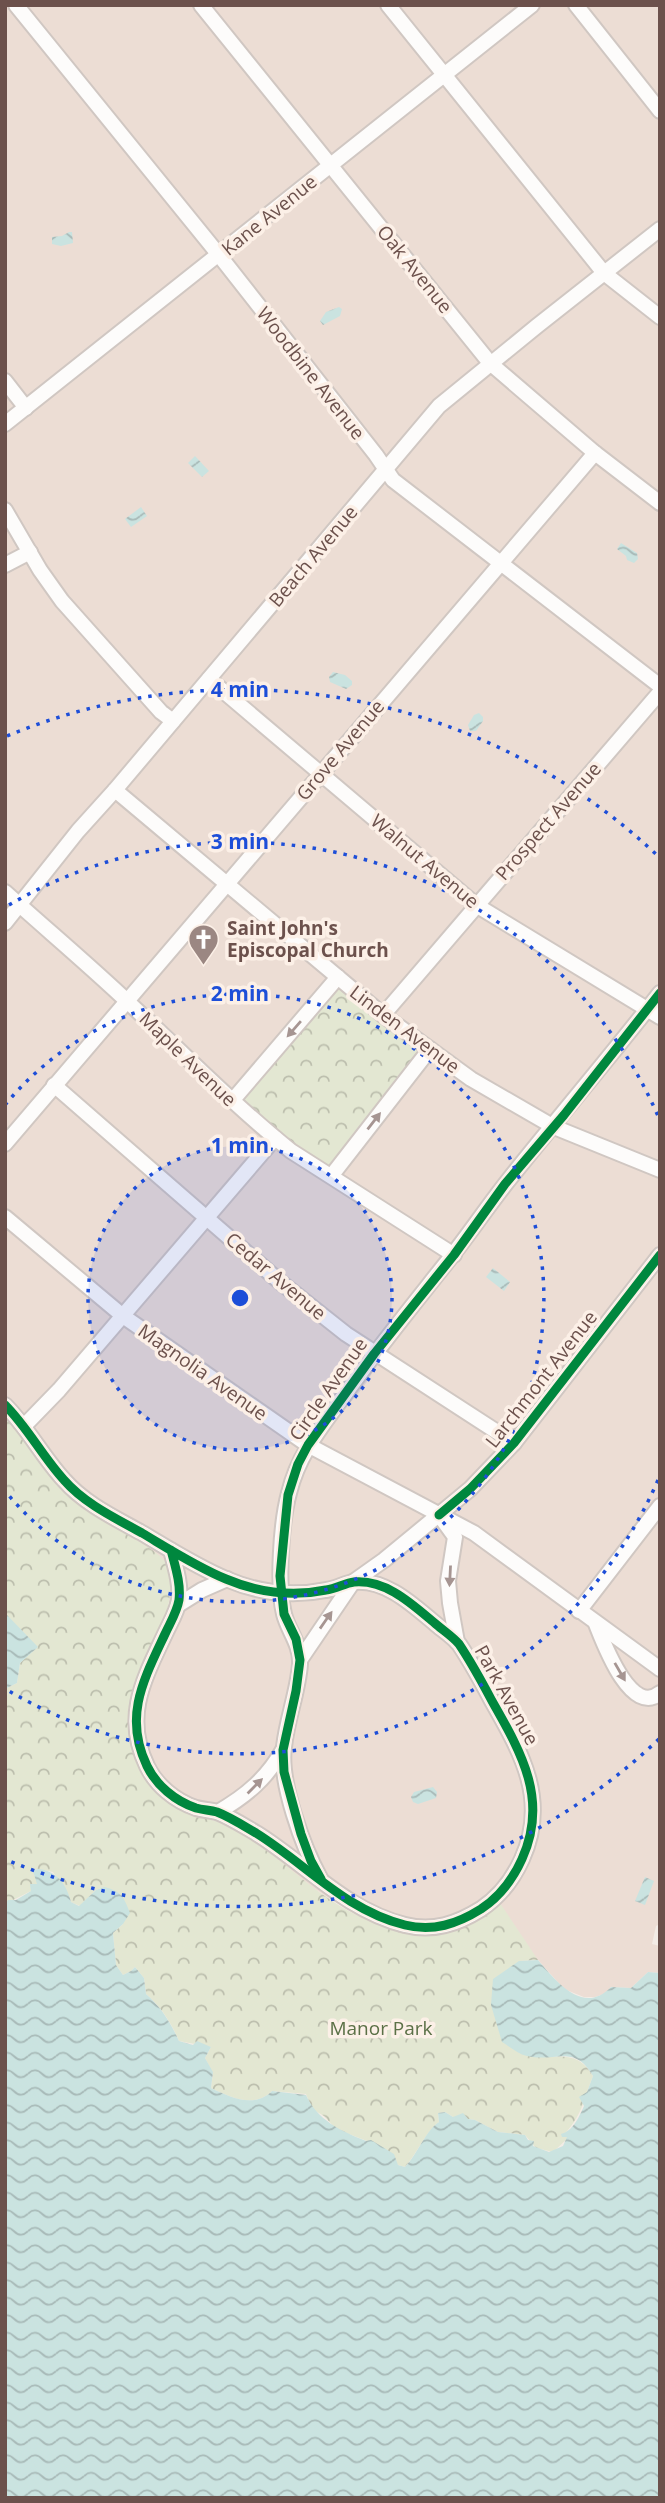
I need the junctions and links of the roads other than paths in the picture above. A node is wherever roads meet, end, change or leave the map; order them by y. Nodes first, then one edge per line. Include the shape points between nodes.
1 (16, 5) edge
2 (201, 5) edge
3 (388, 5) edge
4 (532, 5) edge
5 (576, 5) edge
6 (445, 74) junction
7 (660, 111) edge
8 (331, 164) junction
9 (660, 229) edge
10 (219, 255) junction
11 (604, 273) junction
12 (660, 317) edge
13 (490, 363) junction
14 (5, 381) edge
15 (26, 408) junction
16 (5, 424) edge
17 (595, 453) junction
18 (386, 470) junction
19 (660, 503) edge
20 (5, 510) edge
21 (30, 552) junction
22 (500, 561) junction
23 (5, 565) edge
24 (209, 679) junction
25 (660, 686) edge
26 (660, 692) edge
27 (173, 721) junction
28 (320, 774) junction
29 (115, 790) junction
30 (226, 885) junction
31 (5, 892) edge
32 (20, 905) junction
33 (476, 905) junction
34 (5, 923) edge
35 (338, 977) junction
36 (660, 993) edge
37 (127, 1000) junction
38 (654, 1013) edge
39 (383, 1015) junction
40 (430, 1049) junction
41 (54, 1085) junction
42 (232, 1101) junction
43 (554, 1127) junction
44 (275, 1139) junction
45 (5, 1144) edge
46 (660, 1170) edge
47 (332, 1175) junction
48 (5, 1217) edge
49 (207, 1218) junction
50 (454, 1255) junction
51 (660, 1255) edge
52 (123, 1316) junction
53 (374, 1354) junction
54 (5, 1405) edge
55 (25, 1425) junction
56 (514, 1443) junction
57 (308, 1445) junction
58 (660, 1506) edge
59 (439, 1515) junction
60 (171, 1550) junction
61 (227, 1579) junction
62 (354, 1582) junction
63 (282, 1594) junction
64 (178, 1605) junction
65 (579, 1611) junction
66 (595, 1623) junction
67 (457, 1642) junction
68 (300, 1660) junction
69 (660, 1669) edge
70 (660, 1693) edge
71 (283, 1749) junction
72 (218, 1812) junction
73 (324, 1885) junction

1 - 10 street, Woodbine Avenue
2 - 8 street, Oak Avenue
3 - 6 street
4 - 6 street, Kane Avenue
5 - 7 street
6 - 8 street, Kane Avenue
6 - 11 street
8 - 10 street, Kane Avenue
8 - 13 street, Oak Avenue
9 - 11 street, Beach Avenue
10 - 15 street, Kane Avenue
10 - 18 street, Woodbine Avenue
11 - 12 street
11 - 13 street, Beach Avenue
13 - 17 street, Oak Avenue
13 - 18 street, Beach Avenue via 439,406
14 - 15 street
15 - 16 street, Kane Avenue
17 - 19 street, Oak Avenue
17 - 22 street, Grove Avenue
18 - 22 street, Woodbine Avenue via 393,481
18 - 24 street, Beach Avenue
20 - 21 street
21 - 23 street
21 - 27 street via 62,601
22 - 25 street, Woodbine Avenue
22 - 28 street, Grove Avenue
24 - 27 street, Beach Avenue
24 - 28 street, Walnut Avenue
26 - 33 street, Prospect Avenue
27 - 29 street, Beach Avenue
28 - 30 street, Grove Avenue
28 - 33 street, Walnut Avenue
29 - 30 street, Linden Avenue
29 - 32 street, Beach Avenue
30 - 35 street, Linden Avenue
30 - 37 street, Grove Avenue
31 - 32 street, Maple Avenue
32 - 34 street, Beach Avenue
32 - 37 street, Maple Avenue
33 - 38 street, Walnut Avenue
33 - 39 street, Prospect Avenue
35 - 39 street, Linden Avenue
35 -> 42 street
36 - 38 street, Circle Avenue
37 - 41 street, Grove Avenue
37 - 42 street, Maple Avenue
38 - 43 street, Circle Avenue
39 - 40 street, Linden Avenue
40 - 43 street, Linden Avenue via 471,1079
47 -> 40 street
41 - 45 street, Grove Avenue
41 - 49 street, Cedar Avenue
42 - 44 street, Maple Avenue
43 - 46 street, Linden Avenue
43 - 50 street, Circle Avenue via 505,1184
44 - 47 street, Maple Avenue
44 - 49 street
47 - 50 street, Maple Avenue
48 - 52 street, Magnolia Avenue
49 - 52 street
49 - 53 street, Cedar Avenue
50 - 53 street, Circle Avenue
51 - 56 street, Larchmont Avenue
52 - 55 street
52 - 57 street, Magnolia Avenue
53 - 56 street, Cedar Avenue
53 - 57 street, Circle Avenue
54 - 55 street, Park Avenue
55 - 60 street, Park Avenue via 50,1464 85,1501
56 - 59 street, Larchmont Avenue
57 - 59 street, Magnolia Avenue
57 - 63 street, Circle Avenue via 288,1495
58 - 65 street
59 - 62 street, Larchmont Avenue
59 - 65 street, Magnolia Avenue via 474,1533
59 -> 67 street, Park Avenue via 456,1537 448,1581
60 - 61 street, Park Avenue
60 - 64 street, Park Avenue
61 - 63 street, Park Avenue
61 - 64 street
62 - 63 street, Park Avenue via 331,1590
62 - 67 street, Park Avenue via 392,1591
68 -> 62 street, Circle Avenue
63 - 68 street, Circle Avenue
64 - 72 street, Park Avenue via 139,1693 135,1712 141,1752 148,1769 173,1796 196,1808
65 - 66 street, Magnolia Avenue
66 - 69 street, Magnolia Avenue
66 -> 70 street via 629,1688 640,1698
67 - 73 street, Park Avenue via 515,1742 532,1788 532,1830 516,1872 491,1902 436,1929 402,1925
68 - 71 street, Circle Avenue
72 -> 71 street, Circle Avenue via 254,1788
71 - 73 street, Circle Avenue via 284,1772 301,1834
72 - 73 street, Park Avenue via 258,1834

